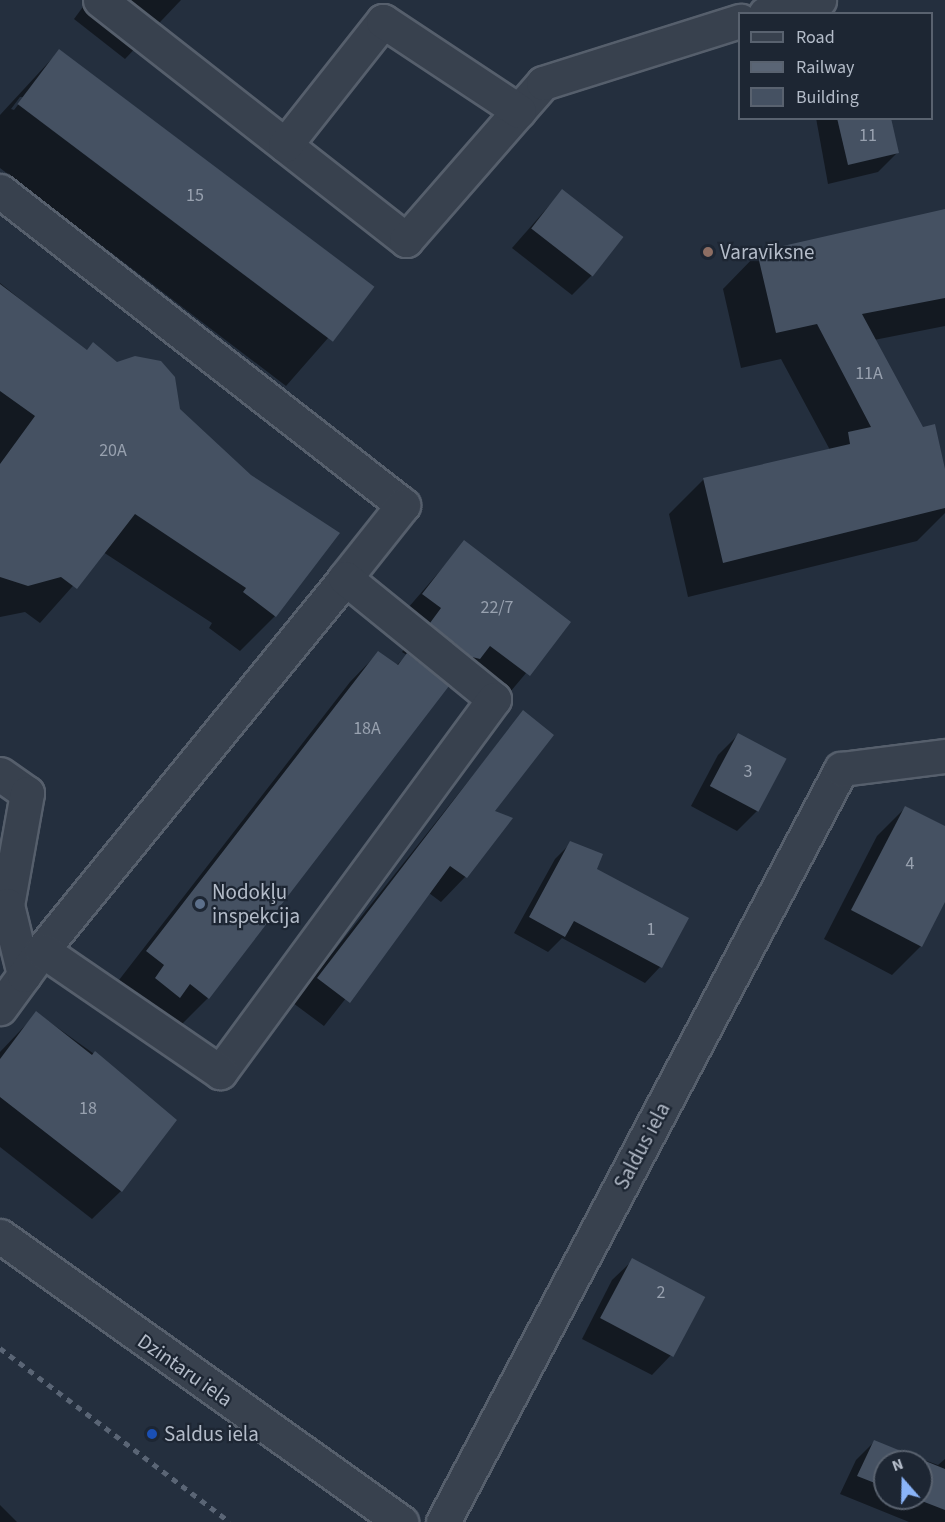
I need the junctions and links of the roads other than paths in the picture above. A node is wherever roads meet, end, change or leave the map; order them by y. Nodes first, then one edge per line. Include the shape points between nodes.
1 (100, 0) edge
2 (819, 0) edge
3 (773, 12) edge
4 (738, 22) edge
5 (519, 111) junction
6 (285, 145) junction
7 (0, 191) edge
8 (345, 578) junction
9 (945, 756) edge
10 (0, 774) edge
11 (4, 902) edge
12 (33, 962) junction
13 (0, 1008) edge
14 (4, 1246) edge
15 (401, 1522) edge
16 (443, 1522) edge

1 - 6 street
2 - 3 street
4 - 5 street via 543,83
5 - 6 street via 383,21
5 - 6 street via 406,240
7 - 8 street via 403,505
8 - 12 street
8 - 12 street via 494,699 220,1072
9 - 16 street, Saldus iela via 841,769
10 - 11 street via 27,793
11 - 12 street
12 - 13 street
14 - 15 street, Dzintaru iela

